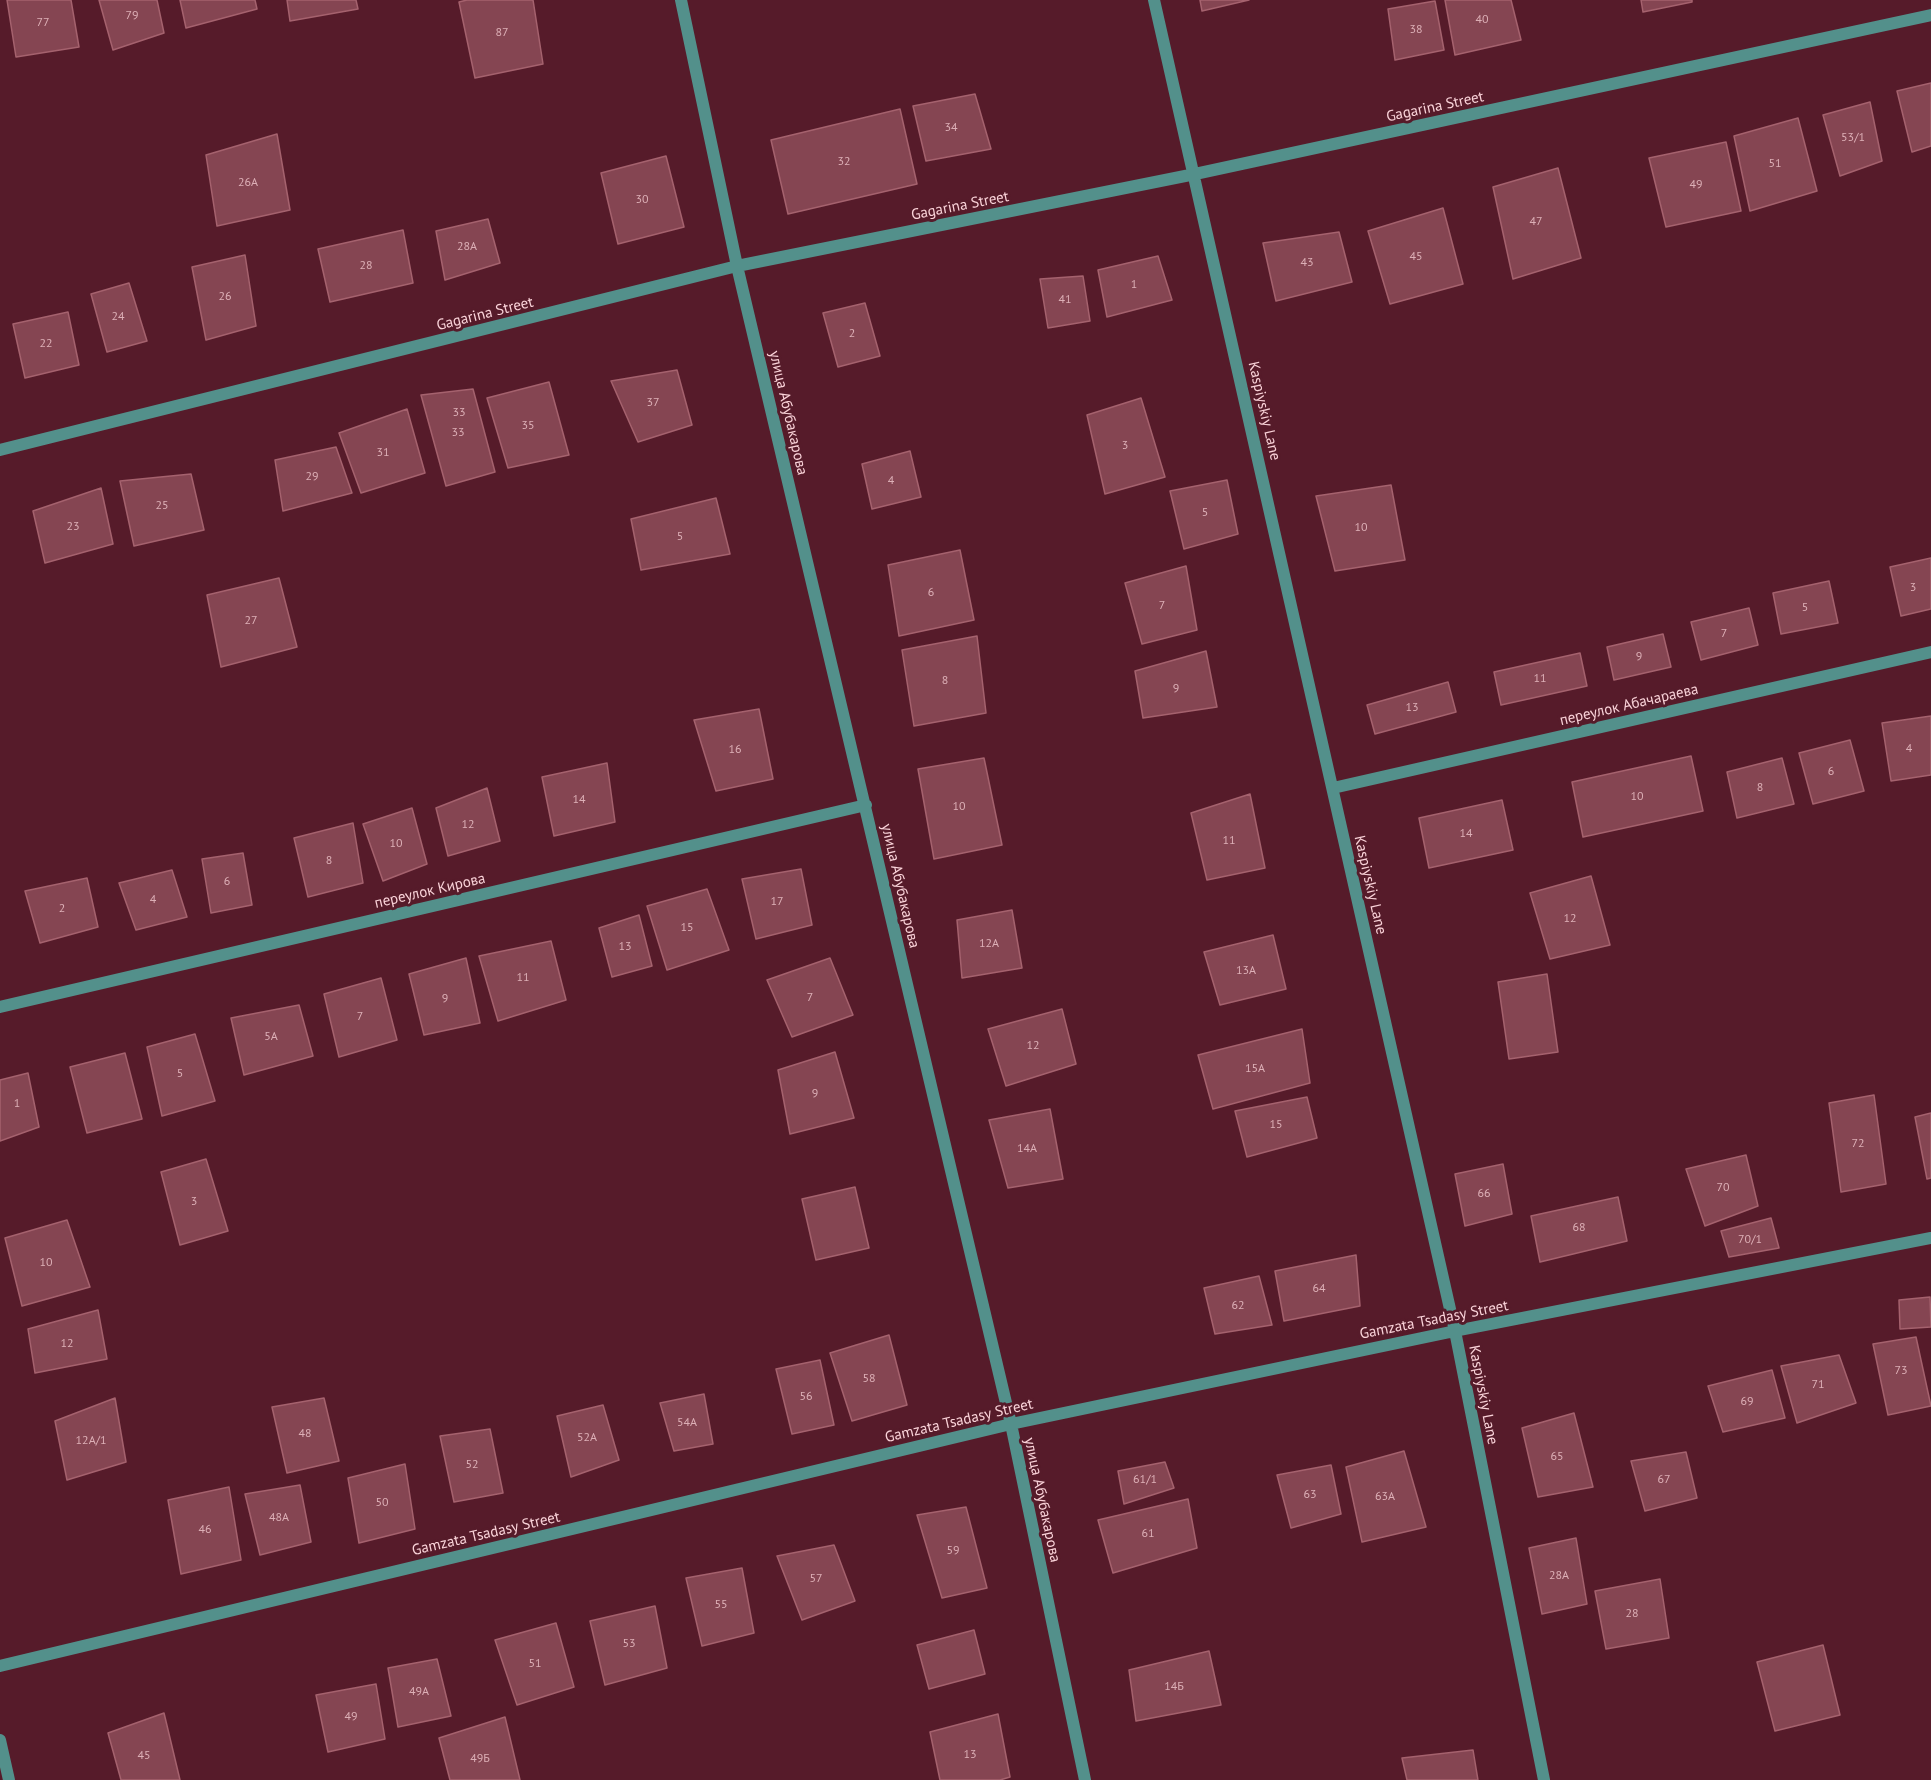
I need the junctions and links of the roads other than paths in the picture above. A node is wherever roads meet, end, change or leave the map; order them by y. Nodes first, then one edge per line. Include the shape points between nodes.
1 (681, 0) edge
2 (1154, 0) edge
3 (1931, 15) edge
4 (1195, 174) junction
5 (737, 266) junction
6 (0, 450) edge
7 (1931, 652) edge
8 (1333, 788) junction
9 (866, 805) junction
10 (0, 1007) edge
11 (1931, 1238) edge
12 (1455, 1331) junction
13 (1011, 1424) junction
14 (0, 1666) edge
15 (0, 1740) edge
16 (9, 1780) edge
17 (1085, 1780) edge
18 (1544, 1780) edge

1 - 5 street, улица Абубакарова
2 - 4 street, Kaspiyskiy Lane
3 - 4 street, Gagarina Street
4 - 5 street, Gagarina Street
4 - 8 street, Kaspiyskiy Lane
5 - 6 street, Gagarina Street
5 - 9 street, улица Абубакарова
7 - 8 street, переулок Абачараева
8 - 12 street, Kaspiyskiy Lane
9 - 10 street, переулок Кирова
9 - 13 street, улица Абубакарова
11 - 12 street, Gamzata Tsadasy Street
12 - 13 street, Gamzata Tsadasy Street
12 - 18 street, Kaspiyskiy Lane
13 - 14 street, Gamzata Tsadasy Street
13 - 17 street, улица Абубакарова
15 - 16 street

